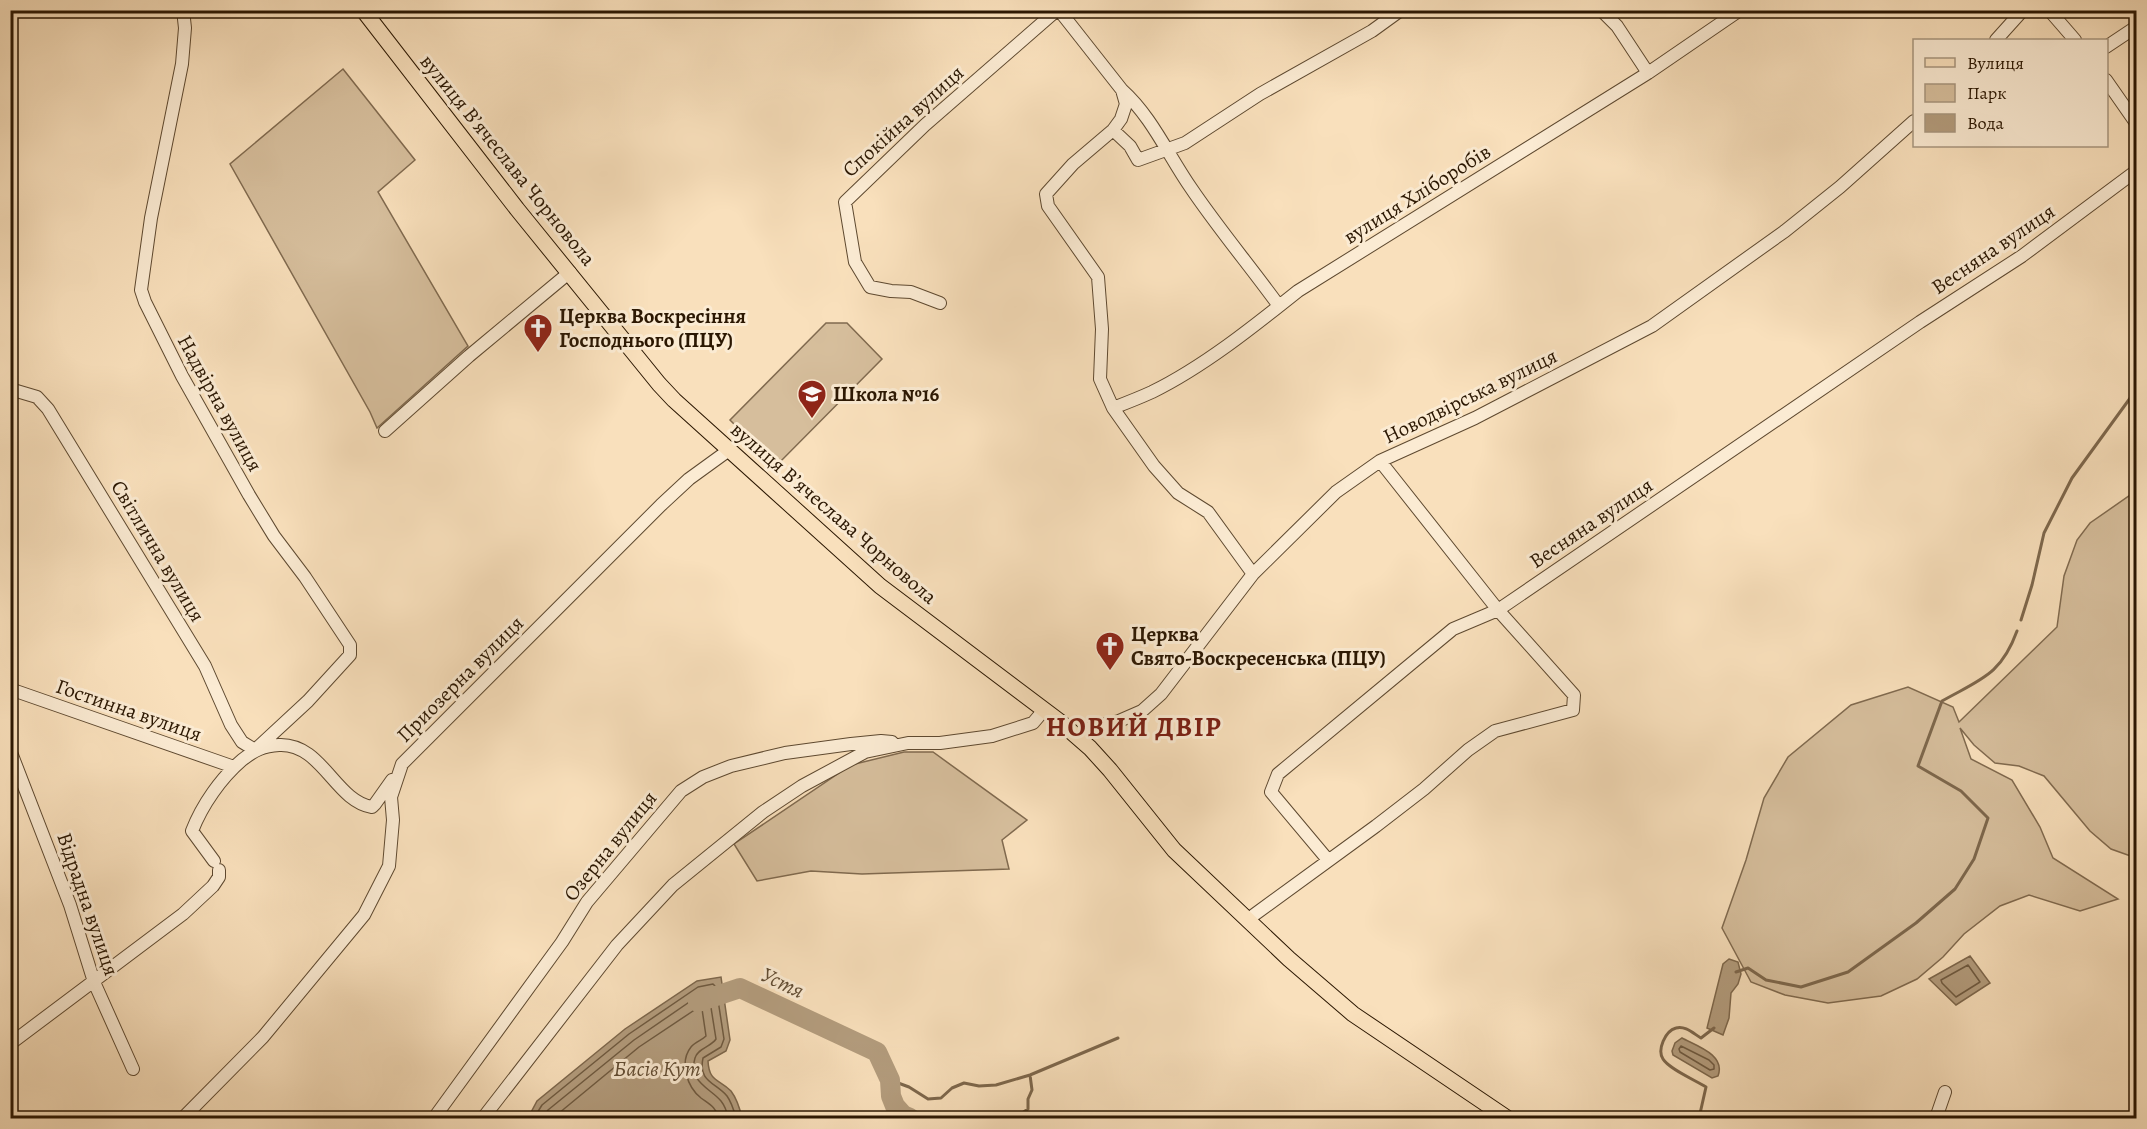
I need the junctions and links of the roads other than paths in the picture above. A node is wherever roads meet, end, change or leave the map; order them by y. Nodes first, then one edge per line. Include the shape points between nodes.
1 (183, 10) edge
2 (363, 10) edge
3 (1058, 10) edge
4 (1401, 10) edge
5 (1601, 10) edge
6 (1740, 10) edge
7 (2023, 10) edge
8 (2049, 10) edge
9 (2136, 27) edge
10 (1997, 39) edge
11 (2074, 39) edge
12 (2108, 45) edge
13 (1648, 73) junction
14 (2108, 83) edge
15 (1122, 90) junction
16 (1913, 122) edge
17 (2136, 123) edge
18 (1113, 130) junction
19 (1168, 149) junction
20 (2136, 171) edge
21 (570, 272) junction
22 (940, 303) dead end
23 (1279, 306) junction
24 (10, 389) edge
25 (1113, 408) junction
26 (385, 430) dead end
27 (729, 450) junction
28 (1380, 461) junction
29 (1253, 574) junction
30 (1498, 609) junction
31 (10, 689) edge
32 (1044, 710) junction
33 (1080, 740) junction
34 (908, 743) junction
35 (10, 750) edge
36 (255, 750) junction
37 (402, 764) junction
38 (234, 767) junction
39 (1328, 860) junction
40 (1246, 920) junction
41 (94, 982) junction
42 (10, 1044) edge
43 (133, 1069) dead end
44 (1945, 1092) dead end
45 (183, 1119) edge
46 (434, 1119) edge
47 (483, 1119) edge
48 (1507, 1119) edge
49 (1936, 1119) edge

1 - 36 street, Надвірна вулиця via 182,64 151,218 141,290 182,376 249,495 350,645 350,655
2 - 21 main road, вулиця Вʼячеслава Чорновола
3 - 15 street
3 - 22 street, Спокійна вулиця via 925,125 844,202 855,262 870,287 911,292
4 - 19 street via 1185,143
5 - 13 street
6 - 13 street, вулиця Хліборобів
7 - 10 street
8 - 11 street
9 - 12 street
13 - 23 street, вулиця Хліборобів
14 - 17 street
15 - 18 street via 1126,104
15 - 19 street
16 - 28 street, Новодвірська вулиця via 1785,231 1652,326 1476,418
18 - 19 street via 1138,160
18 - 25 street via 1073,164 1046,194 1048,206 1098,277 1100,379
19 - 23 street via 1191,188
20 - 30 street, Весняна вулиця via 2022,256
21 - 26 street
21 - 27 main road, вулиця Вʼячеслава Чорновола via 659,384
23 - 25 street, вулиця Хліборобів via 1189,370 1152,392
24 - 36 street, Світлична вулиця via 37,398 48,409 206,666 231,725 242,742
25 - 29 street via 1154,466 1178,493 1208,512
27 - 32 main road, вулиця Вʼячеслава Чорновола via 880,586
27 - 37 street, Приозерна вулиця via 661,504
28 - 29 street, Новодвірська вулиця via 1336,492
28 - 30 street
29 - 33 street, Новодвірська вулиця via 1161,694 1142,711 1090,728
30 - 39 street, Весняна вулиця via 1453,629 1278,774 1271,792
30 - 39 street via 1574,695 1573,710 1495,731
31 - 38 street, Гостинна вулиця
32 - 33 main road, вулиця Вʼячеслава Чорновола
32 - 34 street via 1033,723 992,736
33 - 40 main road, вулиця Вʼячеслава Чорновола via 1110,770 1174,850
34 - 46 street, Озерна вулиця via 881,741 785,753 731,766 681,791 587,902
34 - 47 street via 865,752 802,786 763,812 674,885 617,945
35 - 41 street, Відрадна вулиця via 70,905
36 - 37 street via 267,746 294,747 322,766 350,796 372,807
36 - 38 street
37 - 45 street, Приозерна вулиця via 391,797 388,866 364,915 263,1037
38 - 41 street via 202,809 192,831 216,866 219,878 183,914
39 - 40 street
40 - 48 main road, вулиця Вʼячеслава Чорновола via 1353,1014
41 - 42 street
41 - 43 street, Відрадна вулиця
44 - 49 street

